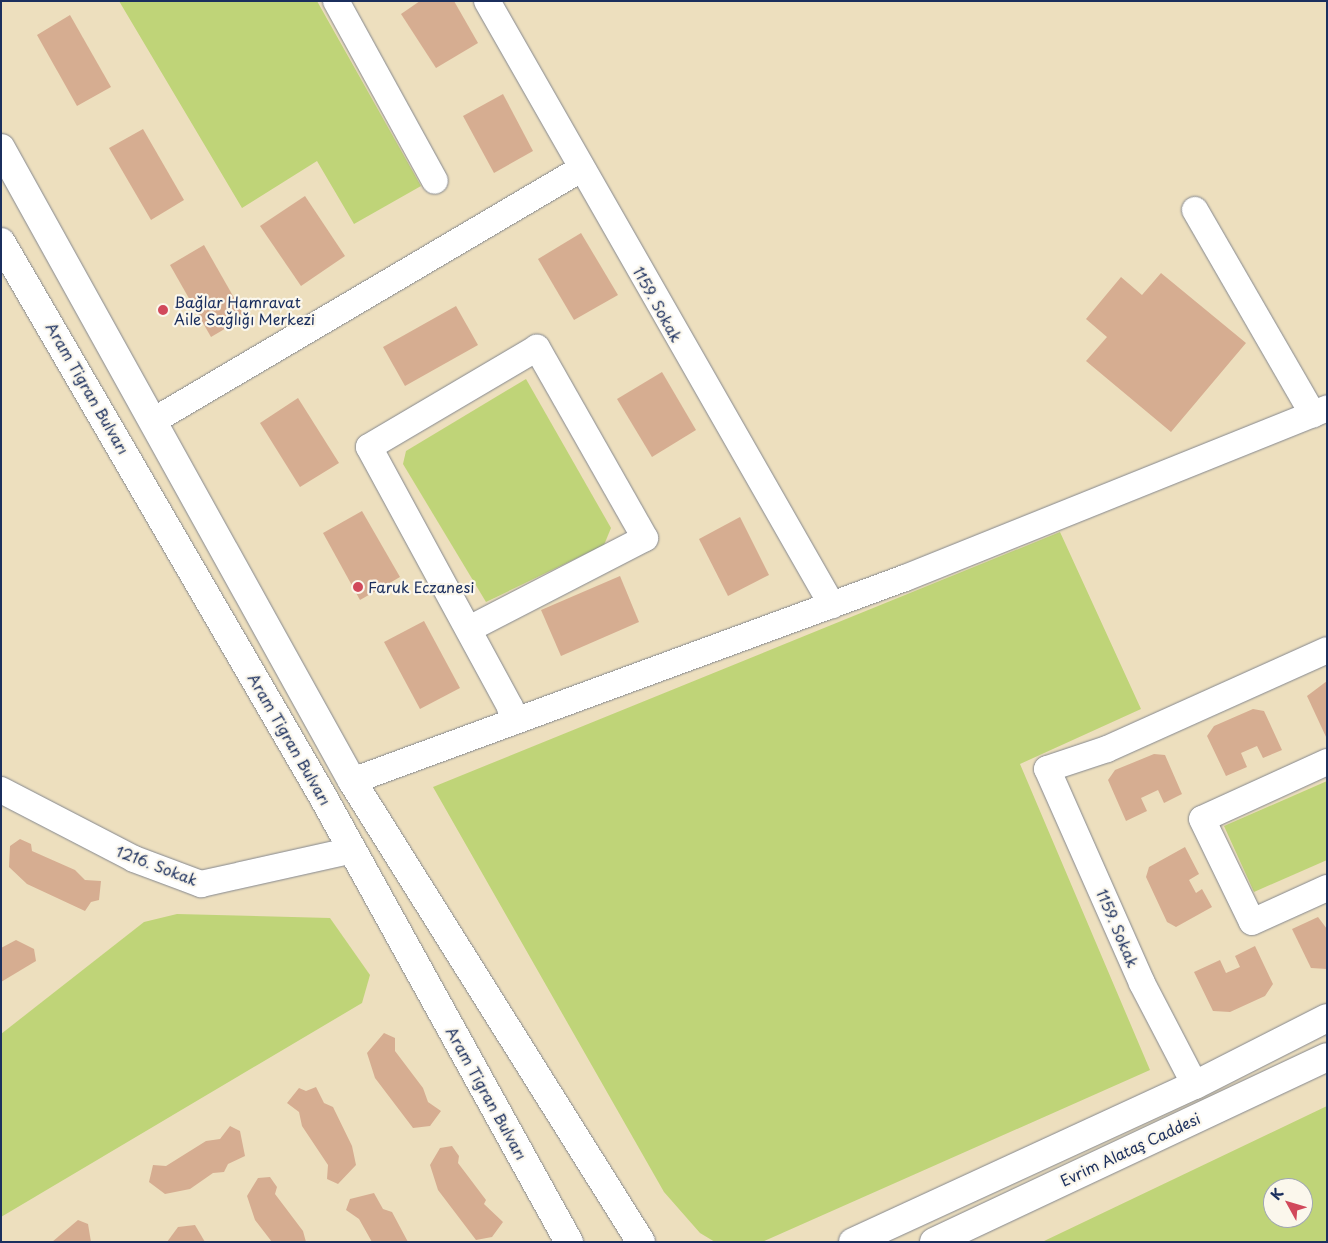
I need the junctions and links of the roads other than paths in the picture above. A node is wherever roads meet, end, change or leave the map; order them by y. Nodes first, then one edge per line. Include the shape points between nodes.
1 (336, 1) edge
2 (487, 1) edge
3 (1, 148) edge
4 (582, 168) junction
5 (435, 181) dead end
6 (1195, 210) dead end
7 (1, 242) edge
8 (1320, 411) edge
9 (153, 421) junction
10 (832, 605) junction
11 (469, 630) junction
12 (1327, 650) edge
13 (513, 722) junction
14 (1327, 762) edge
15 (352, 780) junction
16 (1, 790) edge
17 (352, 850) junction
18 (1327, 888) edge
19 (1327, 1018) edge
20 (1327, 1057) edge
21 (1195, 1085) junction
22 (569, 1242) edge
23 (641, 1242) edge
24 (853, 1242) edge
25 (934, 1242) edge

1 - 5 street
2 - 4 street, 1159. Sokak
3 - 9 main road
4 - 9 street
4 - 10 street, 1159. Sokak
6 - 8 street
7 - 17 main road, Aram Tigran Bulvarı
8 - 10 street
9 - 15 main road
10 - 13 street
11 - 11 street via 369,447 537,348 646,538
11 - 13 street via 510,707
12 - 21 street, 1159. Sokak via 1107,749 1047,769 1142,983
13 - 15 street
14 - 18 street via 1202,819 1252,922
15 - 23 main road
16 - 17 street, 1216. Sokak via 134,859 201,884
17 - 22 main road, Aram Tigran Bulvarı
19 - 21 main road
20 - 25 main road, Evrim Alataş Caddesi
21 - 24 main road

